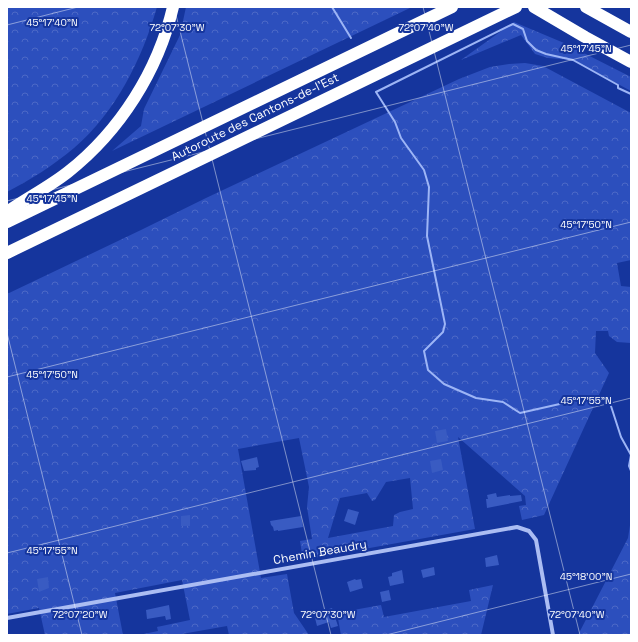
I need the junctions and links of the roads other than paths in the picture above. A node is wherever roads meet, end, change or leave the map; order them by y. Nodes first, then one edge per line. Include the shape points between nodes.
1 (173, 7) edge
2 (452, 7) edge
3 (516, 7) edge
4 (586, 7) edge
5 (536, 8) edge
6 (631, 32) edge
7 (631, 62) edge
8 (7, 212) edge
9 (7, 222) edge
10 (7, 253) edge
11 (7, 618) edge
12 (554, 635) edge

1 - 8 highway via 152,66 113,128 68,172
2 - 9 highway, Autoroute des Cantons-de-l'Est
3 - 10 highway, Autoroute des Cantons-de-l'Est
4 - 6 highway
5 - 7 highway
11 - 12 street, Chemin Beaudry via 517,527 529,531 536,540

